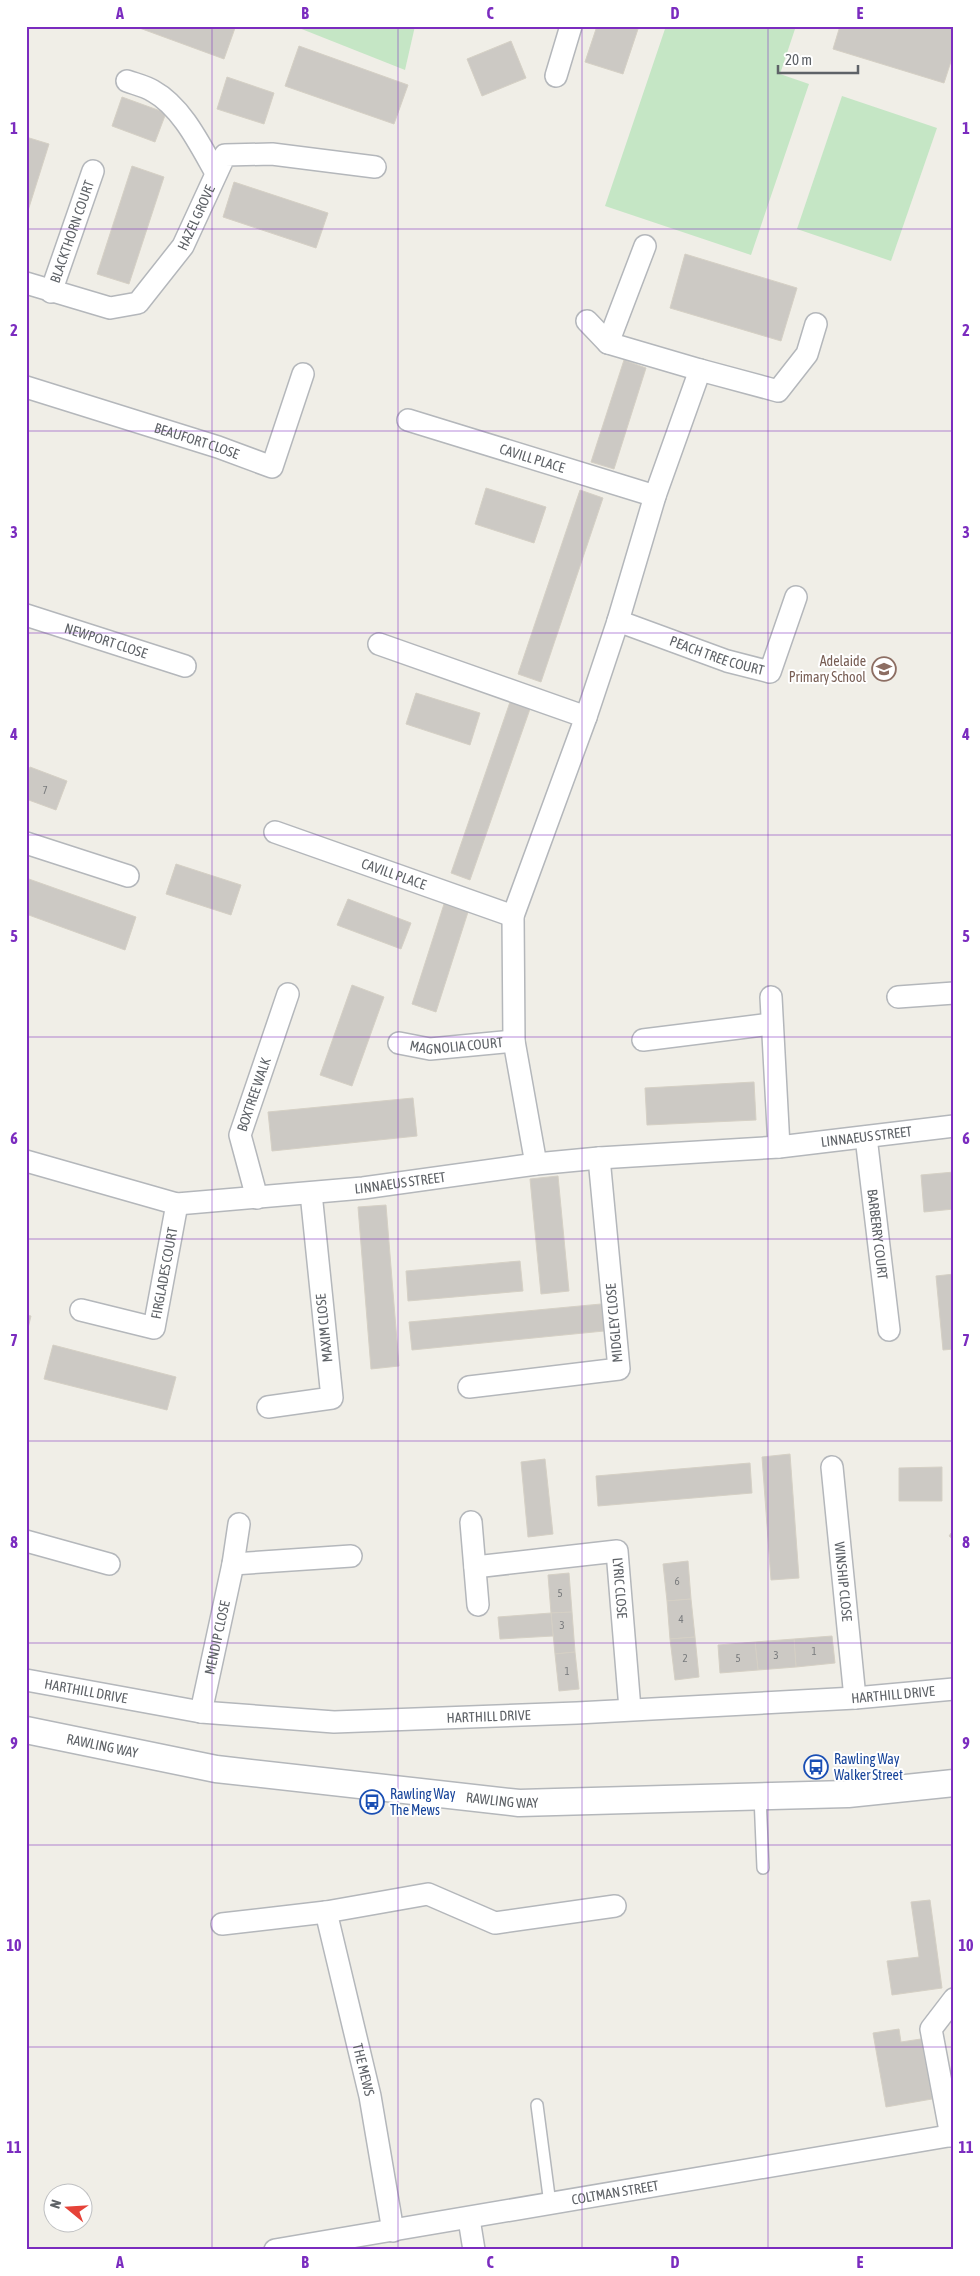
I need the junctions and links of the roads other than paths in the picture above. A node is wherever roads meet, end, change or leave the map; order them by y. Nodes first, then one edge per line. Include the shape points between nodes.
1 (569, 27) edge
2 (556, 76) dead end
3 (127, 81) dead end
4 (375, 167) dead end
5 (93, 171) dead end
6 (216, 173) junction
7 (645, 246) dead end
8 (26, 283) edge
9 (52, 292) junction
10 (587, 321) dead end
11 (816, 324) dead end
12 (608, 344) junction
13 (700, 370) junction
14 (303, 374) dead end
15 (26, 387) edge
16 (408, 420) dead end
17 (655, 496) junction
18 (796, 597) dead end
19 (26, 615) edge
20 (618, 622) junction
21 (379, 644) dead end
22 (185, 666) dead end
23 (586, 717) junction
24 (275, 832) dead end
25 (26, 843) edge
26 (128, 876) dead end
27 (513, 916) junction
28 (954, 993) edge
29 (288, 994) dead end
30 (771, 997) dead end
31 (898, 997) dead end
32 (771, 1024) junction
33 (514, 1040) junction
34 (644, 1040) dead end
35 (399, 1043) dead end
36 (954, 1126) edge
37 (866, 1137) junction
38 (779, 1147) junction
39 (599, 1158) junction
40 (26, 1161) edge
41 (536, 1164) junction
42 (311, 1193) junction
43 (257, 1198) junction
44 (177, 1204) junction
45 (81, 1310) dead end
46 (889, 1330) dead end
47 (469, 1387) dead end
48 (268, 1407) dead end
49 (832, 1466) dead end
50 (471, 1522) dead end
51 (239, 1524) dead end
52 (26, 1541) edge
53 (351, 1556) dead end
54 (109, 1564) dead end
55 (233, 1564) junction
56 (475, 1567) junction
57 (478, 1605) dead end
58 (26, 1680) edge
59 (954, 1689) edge
60 (855, 1698) junction
61 (630, 1709) junction
62 (201, 1712) junction
63 (26, 1730) edge
64 (954, 1783) edge
65 (760, 1796) junction
66 (763, 1868) dead end
67 (615, 1906) dead end
68 (326, 1912) junction
69 (222, 1924) dead end
70 (954, 1999) edge
71 (537, 2105) dead end
72 (952, 2135) edge
73 (550, 2204) junction
74 (469, 2218) junction
75 (393, 2231) junction
76 (275, 2250) edge
77 (474, 2250) edge

1 - 2 street
3 - 6 street via 152,90 171,105
4 - 6 street, HAZEL GROVE via 272,154 225,155
5 - 9 street, BLACKTHORN COURT
6 - 9 street, HAZEL GROVE via 183,246 138,303 110,308
7 - 12 street
8 - 9 street, HAZEL GROVE
10 - 12 street
11 - 13 street via 807,354 778,391
12 - 13 street
13 - 17 street
14 - 15 street, BEAUFORT CLOSE via 272,467 218,446
16 - 17 street, CAVILL PLACE
17 - 20 street
18 - 20 street, PEACH TREE COURT via 770,672 726,661
19 - 22 street, NEWPORT CLOSE
20 - 23 street
21 - 23 street
23 - 27 street
24 - 27 street, CAVILL PLACE
25 - 26 street
27 - 33 street
28 - 31 street
29 - 43 street, BOXTREE WALK via 240,1135
30 - 32 street
32 - 34 street
32 - 38 street
33 - 35 street, MAGNOLIA COURT via 430,1049
33 - 41 street
36 - 37 street, LINNAEUS STREET
37 - 38 street, LINNAEUS STREET
37 - 46 street, BARBERRY COURT
38 - 39 street, LINNAEUS STREET
39 - 41 street, LINNAEUS STREET
39 - 47 street, MIDGLEY CLOSE via 619,1369
40 - 44 street, LINNAEUS STREET
41 - 42 street, LINNAEUS STREET
42 - 43 street, LINNAEUS STREET
42 - 48 street, MAXIM CLOSE via 332,1398
43 - 44 street, LINNAEUS STREET
44 - 45 street, FIRGLADES COURT via 154,1328
49 - 60 street, WINSHIP CLOSE
50 - 56 street
51 - 55 street, MENDIP CLOSE
52 - 54 street
53 - 55 street
55 - 62 street, MENDIP CLOSE
56 - 57 street
56 - 61 street, LYRIC CLOSE via 617,1551
58 - 62 street, HARTHILL DRIVE
59 - 60 street, HARTHILL DRIVE
60 - 61 street, HARTHILL DRIVE
61 - 62 street, HARTHILL DRIVE via 334,1722
63 - 65 street, RAWLING WAY via 216,1769 519,1803
64 - 65 street, RAWLING WAY via 848,1794
65 - 66 lane
67 - 68 street via 494,1923 428,1894
68 - 69 street
68 - 75 street, THE MEWS via 370,2096
70 - 72 street via 931,2029
71 - 73 lane
72 - 73 street, COLTMAN STREET
73 - 74 street, COLTMAN STREET
74 - 75 street, COLTMAN STREET
74 - 77 street
75 - 76 street, COLTMAN STREET

